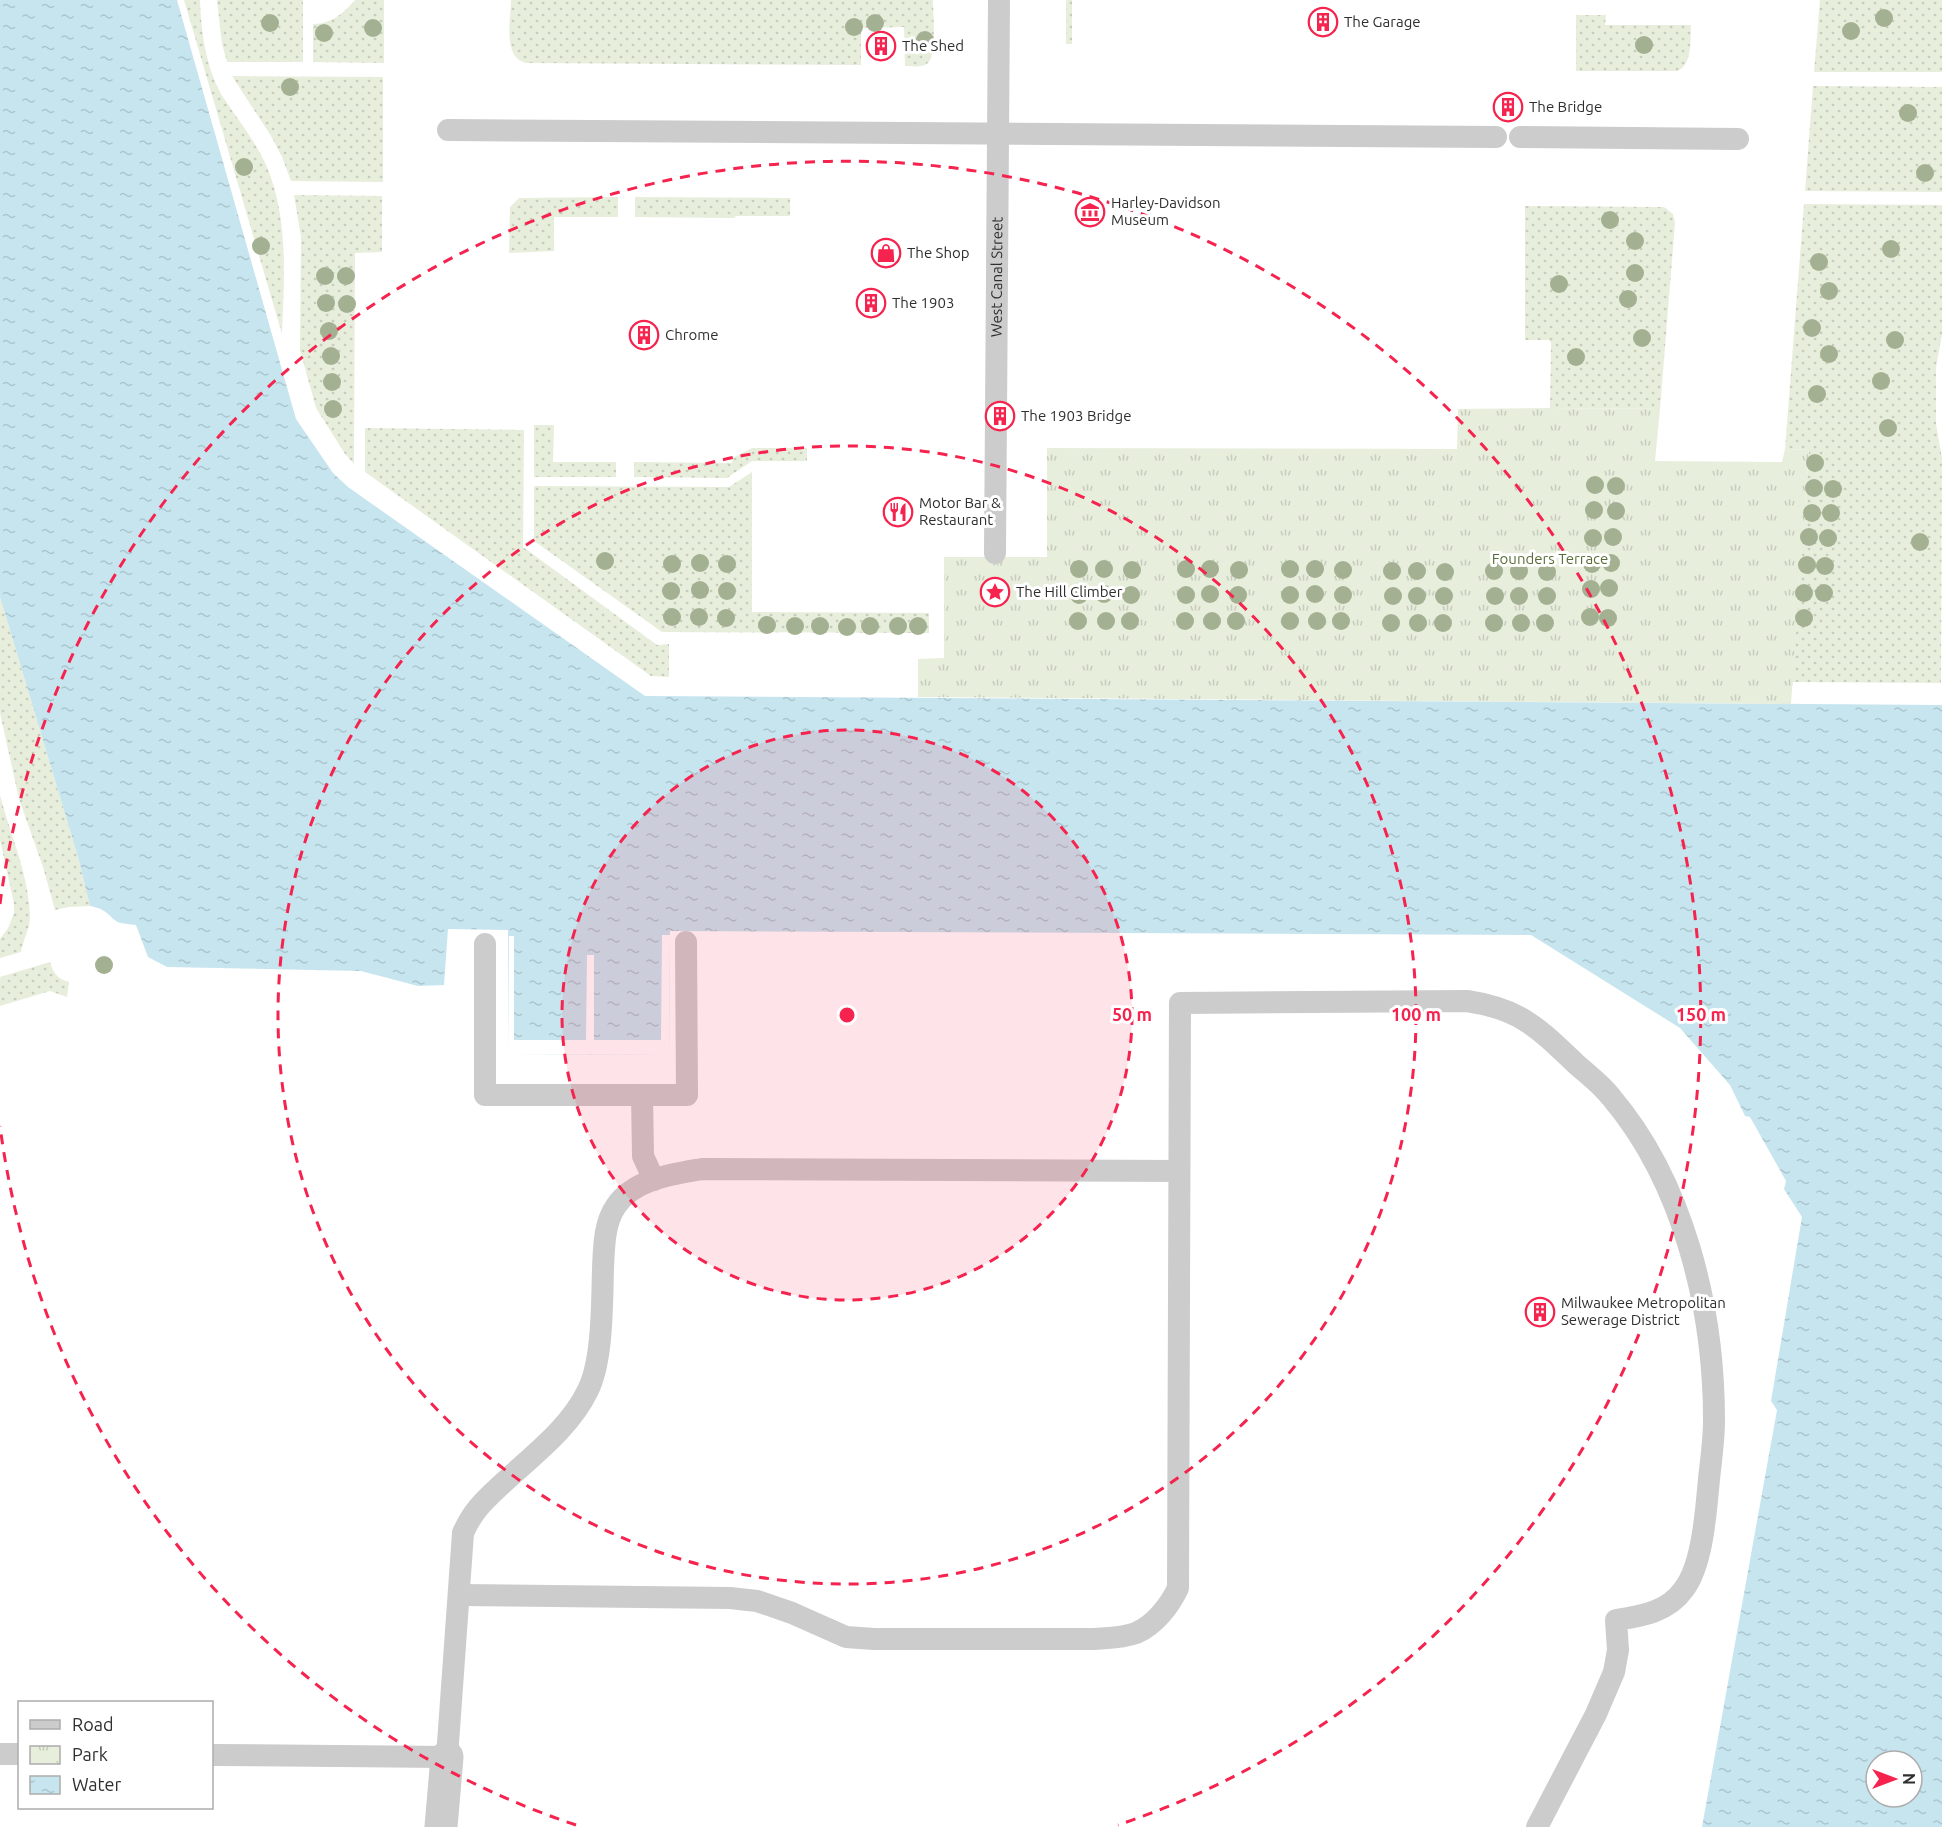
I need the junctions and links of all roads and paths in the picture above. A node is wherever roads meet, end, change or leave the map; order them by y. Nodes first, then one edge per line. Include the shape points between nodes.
1 (999, 0) edge
2 (448, 130) dead end
3 (998, 133) junction
4 (1496, 137) dead end
5 (1520, 137) dead end
6 (1738, 139) dead end
7 (995, 553) dead end
8 (686, 942) dead end
9 (485, 944) dead end
10 (642, 1095) junction
11 (1179, 1171) junction
12 (654, 1180) junction
13 (459, 1595) junction
14 (0, 1754) edge
15 (18, 1754) edge
16 (213, 1755) edge
17 (447, 1757) junction
18 (441, 1827) edge
19 (1537, 1827) edge

1 - 3 lane, West Canal Street
2 - 3 lane
3 - 4 lane
3 - 7 lane, West Canal Street
5 - 6 lane
8 - 10 lane via 687,1095
9 - 10 lane via 485,1095
10 - 12 lane via 643,1156
11 - 12 lane via 702,1169
11 - 13 lane via 1178,1588 1171,1603 1137,1632 1094,1639 874,1639 846,1637 757,1601 730,1598
11 - 19 lane via 1179,1003 1467,1001 1509,1011 1539,1029 1611,1096 1665,1180 1682,1222 1702,1302 1711,1365 1714,1421 1705,1521 1695,1568 1685,1589 1668,1606 1644,1616 1616,1620 1618,1650 1614,1672
12 - 13 lane via 629,1192 616,1206 609,1223 604,1243 601,1327 589,1388 564,1426 470,1516 463,1533
13 - 17 lane
14 - 15 lane
16 - 17 lane
17 - 18 street

